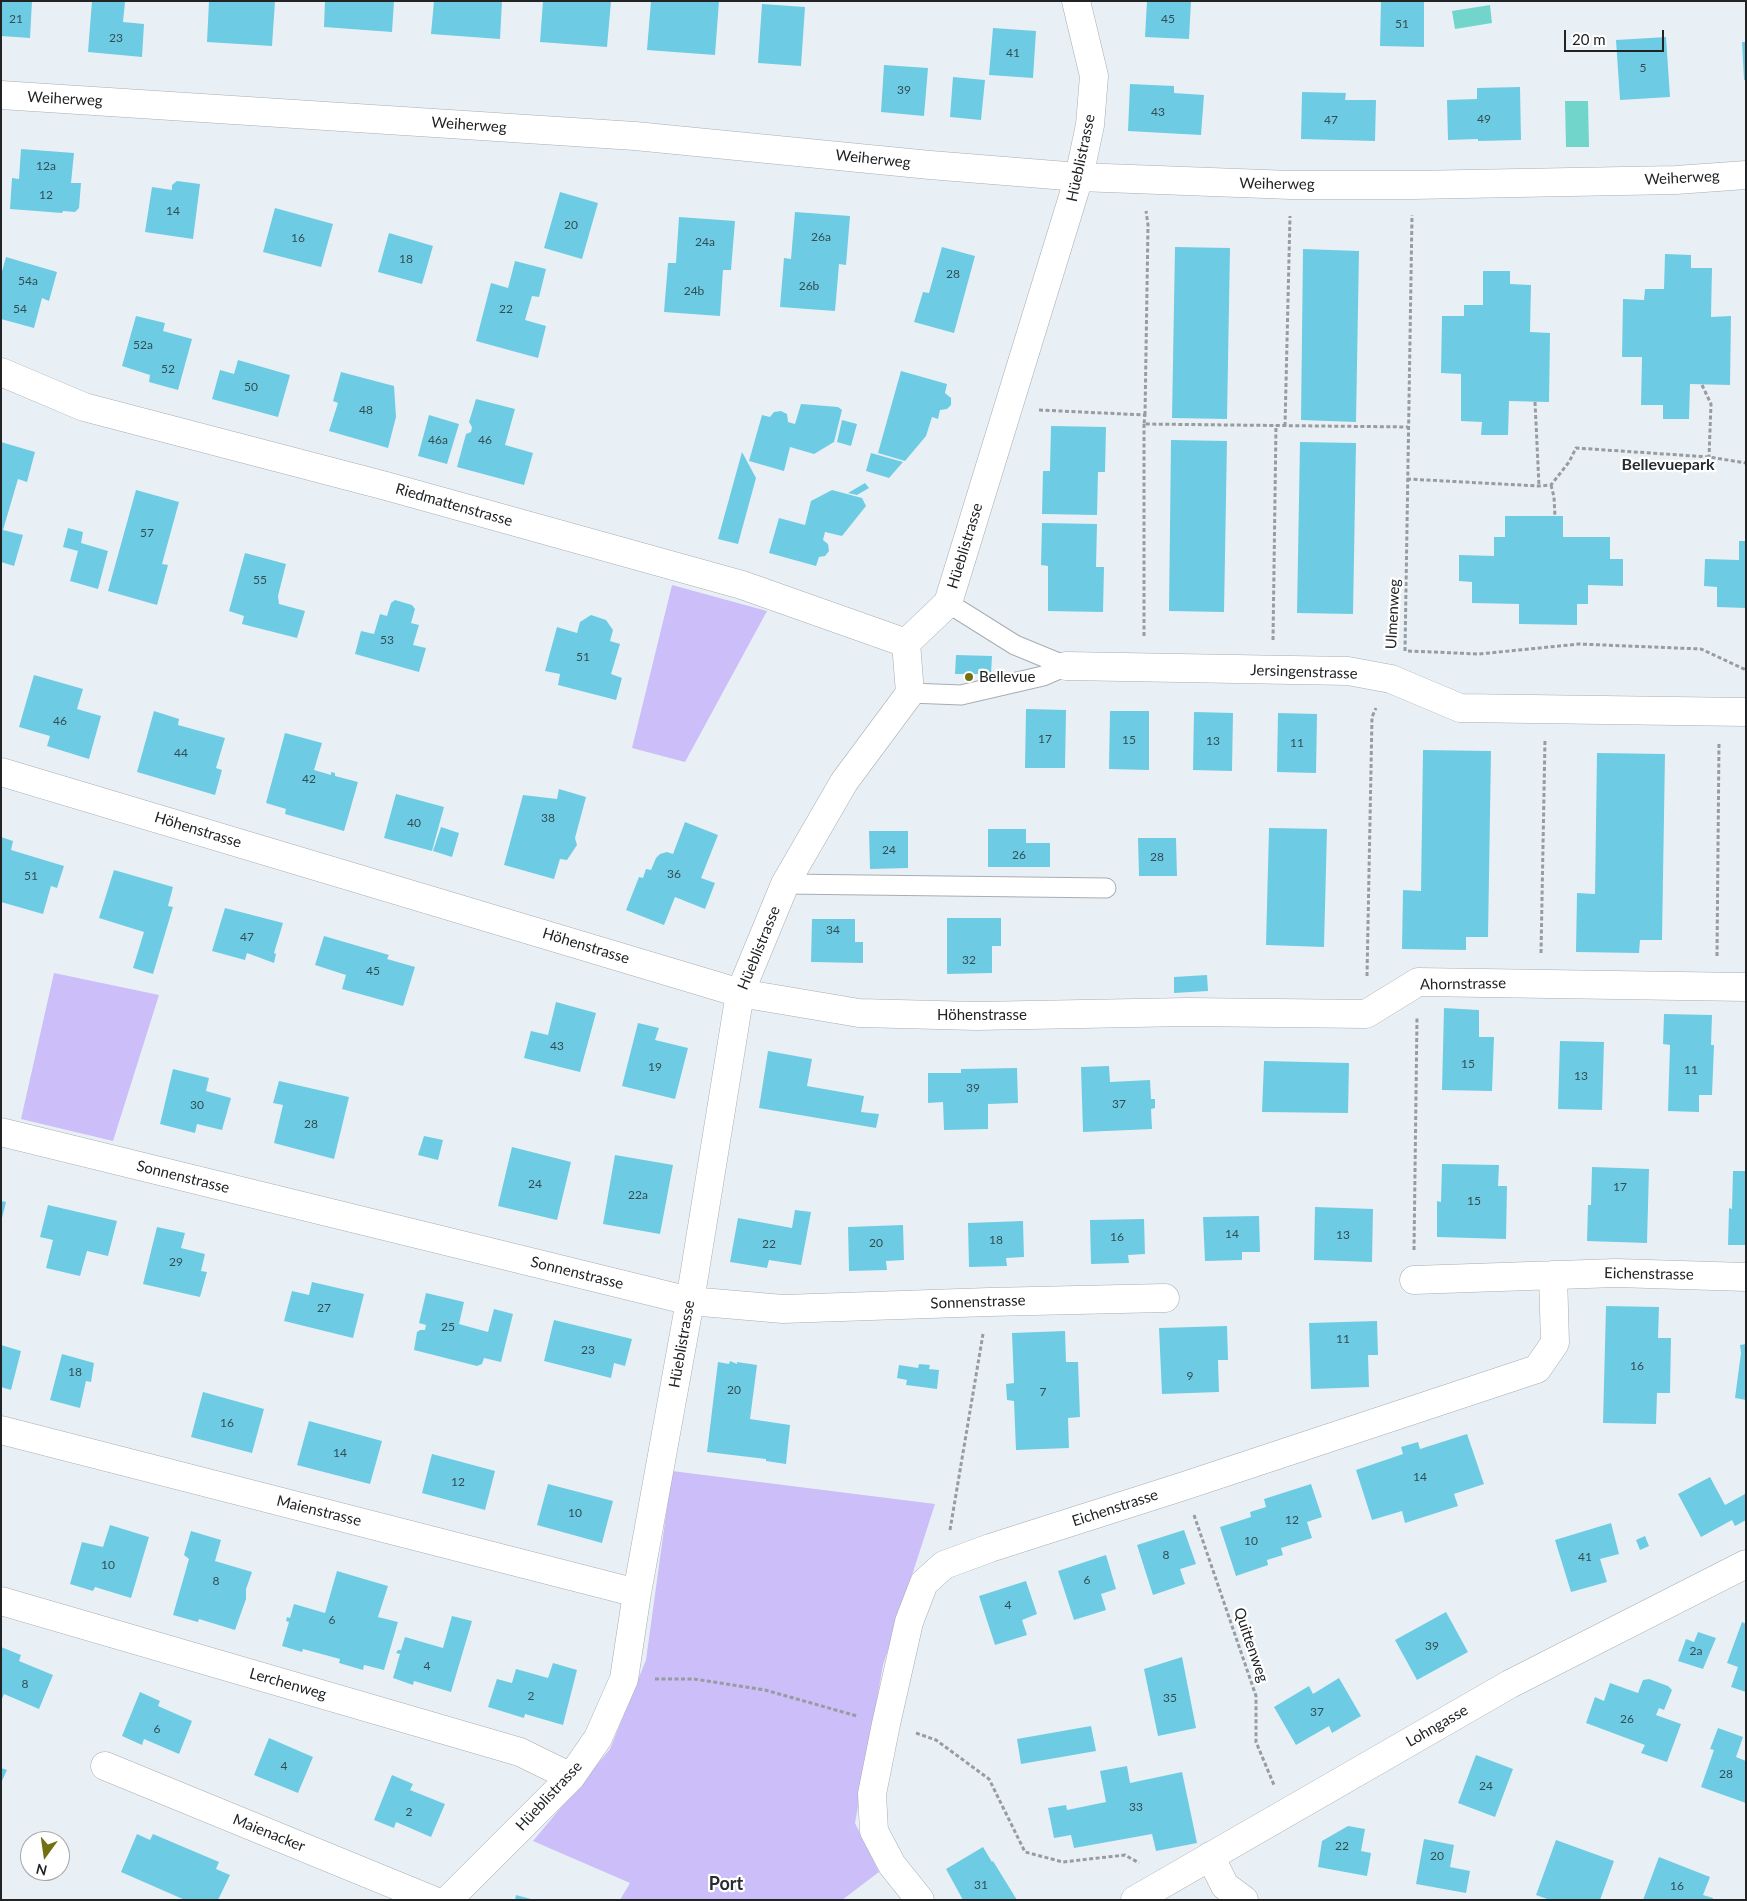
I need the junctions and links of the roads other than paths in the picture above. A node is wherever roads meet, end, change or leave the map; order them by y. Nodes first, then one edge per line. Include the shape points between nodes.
1 (1076, 1) edge
2 (1, 96) edge
3 (1746, 175) edge
4 (1080, 178) junction
5 (1, 372) edge
6 (948, 603) junction
7 (906, 643) junction
8 (1066, 666) junction
9 (910, 693) junction
10 (1746, 712) edge
11 (1, 772) edge
12 (785, 884) junction
13 (1106, 888) dead end
14 (1746, 987) edge
15 (740, 993) junction
16 (1187, 1012) joint
17 (1, 1132) edge
18 (1553, 1275) junction
19 (1746, 1277) edge
20 (1414, 1280) road end
21 (1165, 1298) dead end
22 (690, 1301) junction
23 (1, 1430) edge
24 (1746, 1564) edge
25 (637, 1593) junction
26 (1, 1601) edge
27 (105, 1766) dead end
28 (570, 1777) junction
29 (1210, 1856) junction
30 (432, 1900) edge
31 (448, 1900) edge
32 (920, 1900) edge
33 (1135, 1900) edge
34 (1244, 1900) edge

1 - 4 street, Hüeblistrasse via 1094,76 1090,126
2 - 4 street, Weiherweg via 635,136
3 - 4 street, Weiherweg via 1676,180 1413,185 1290,185
4 - 6 street, Hüeblistrasse
5 - 7 street, Riedmattenstrasse via 84,407 386,486 742,585
6 - 7 street, Hüeblistrasse
6 - 8 lane via 1015,646
7 - 9 street
8 - 9 lane via 1042,676 961,695
8 - 10 street, Jersingenstrasse via 1348,671 1391,679 1460,708
9 - 12 street, Hüeblistrasse via 844,782
11 - 15 street, Höhenstrasse
12 - 13 lane
12 - 15 street, Hüeblistrasse
14 - 16 street, Ahornstrasse via 1418,982 1366,1014
15 - 16 street, Höhenstrasse via 859,1013 977,1016
15 - 22 street, Hüeblistrasse
17 - 22 street, Sonnenstrasse
18 - 19 street, Eichenstrasse via 1616,1273
18 - 20 street, Eichenstrasse
18 - 32 street, Eichenstrasse via 1555,1342 1537,1369 990,1548 944,1565 924,1583 909,1622 872,1794 874,1831 892,1865
21 - 22 street, Sonnenstrasse via 783,1308
22 - 25 street, Hüeblistrasse
23 - 25 street, Maienstrasse
24 - 29 street, Lohngasse via 1510,1684
25 - 28 street, Hüeblistrasse via 624,1679 598,1738
26 - 28 street, Lerchenweg via 520,1752
27 - 30 street, Maienacker
28 - 31 street, Hüeblistrasse
29 - 33 street, Lohngasse
29 - 34 street via 1225,1886

